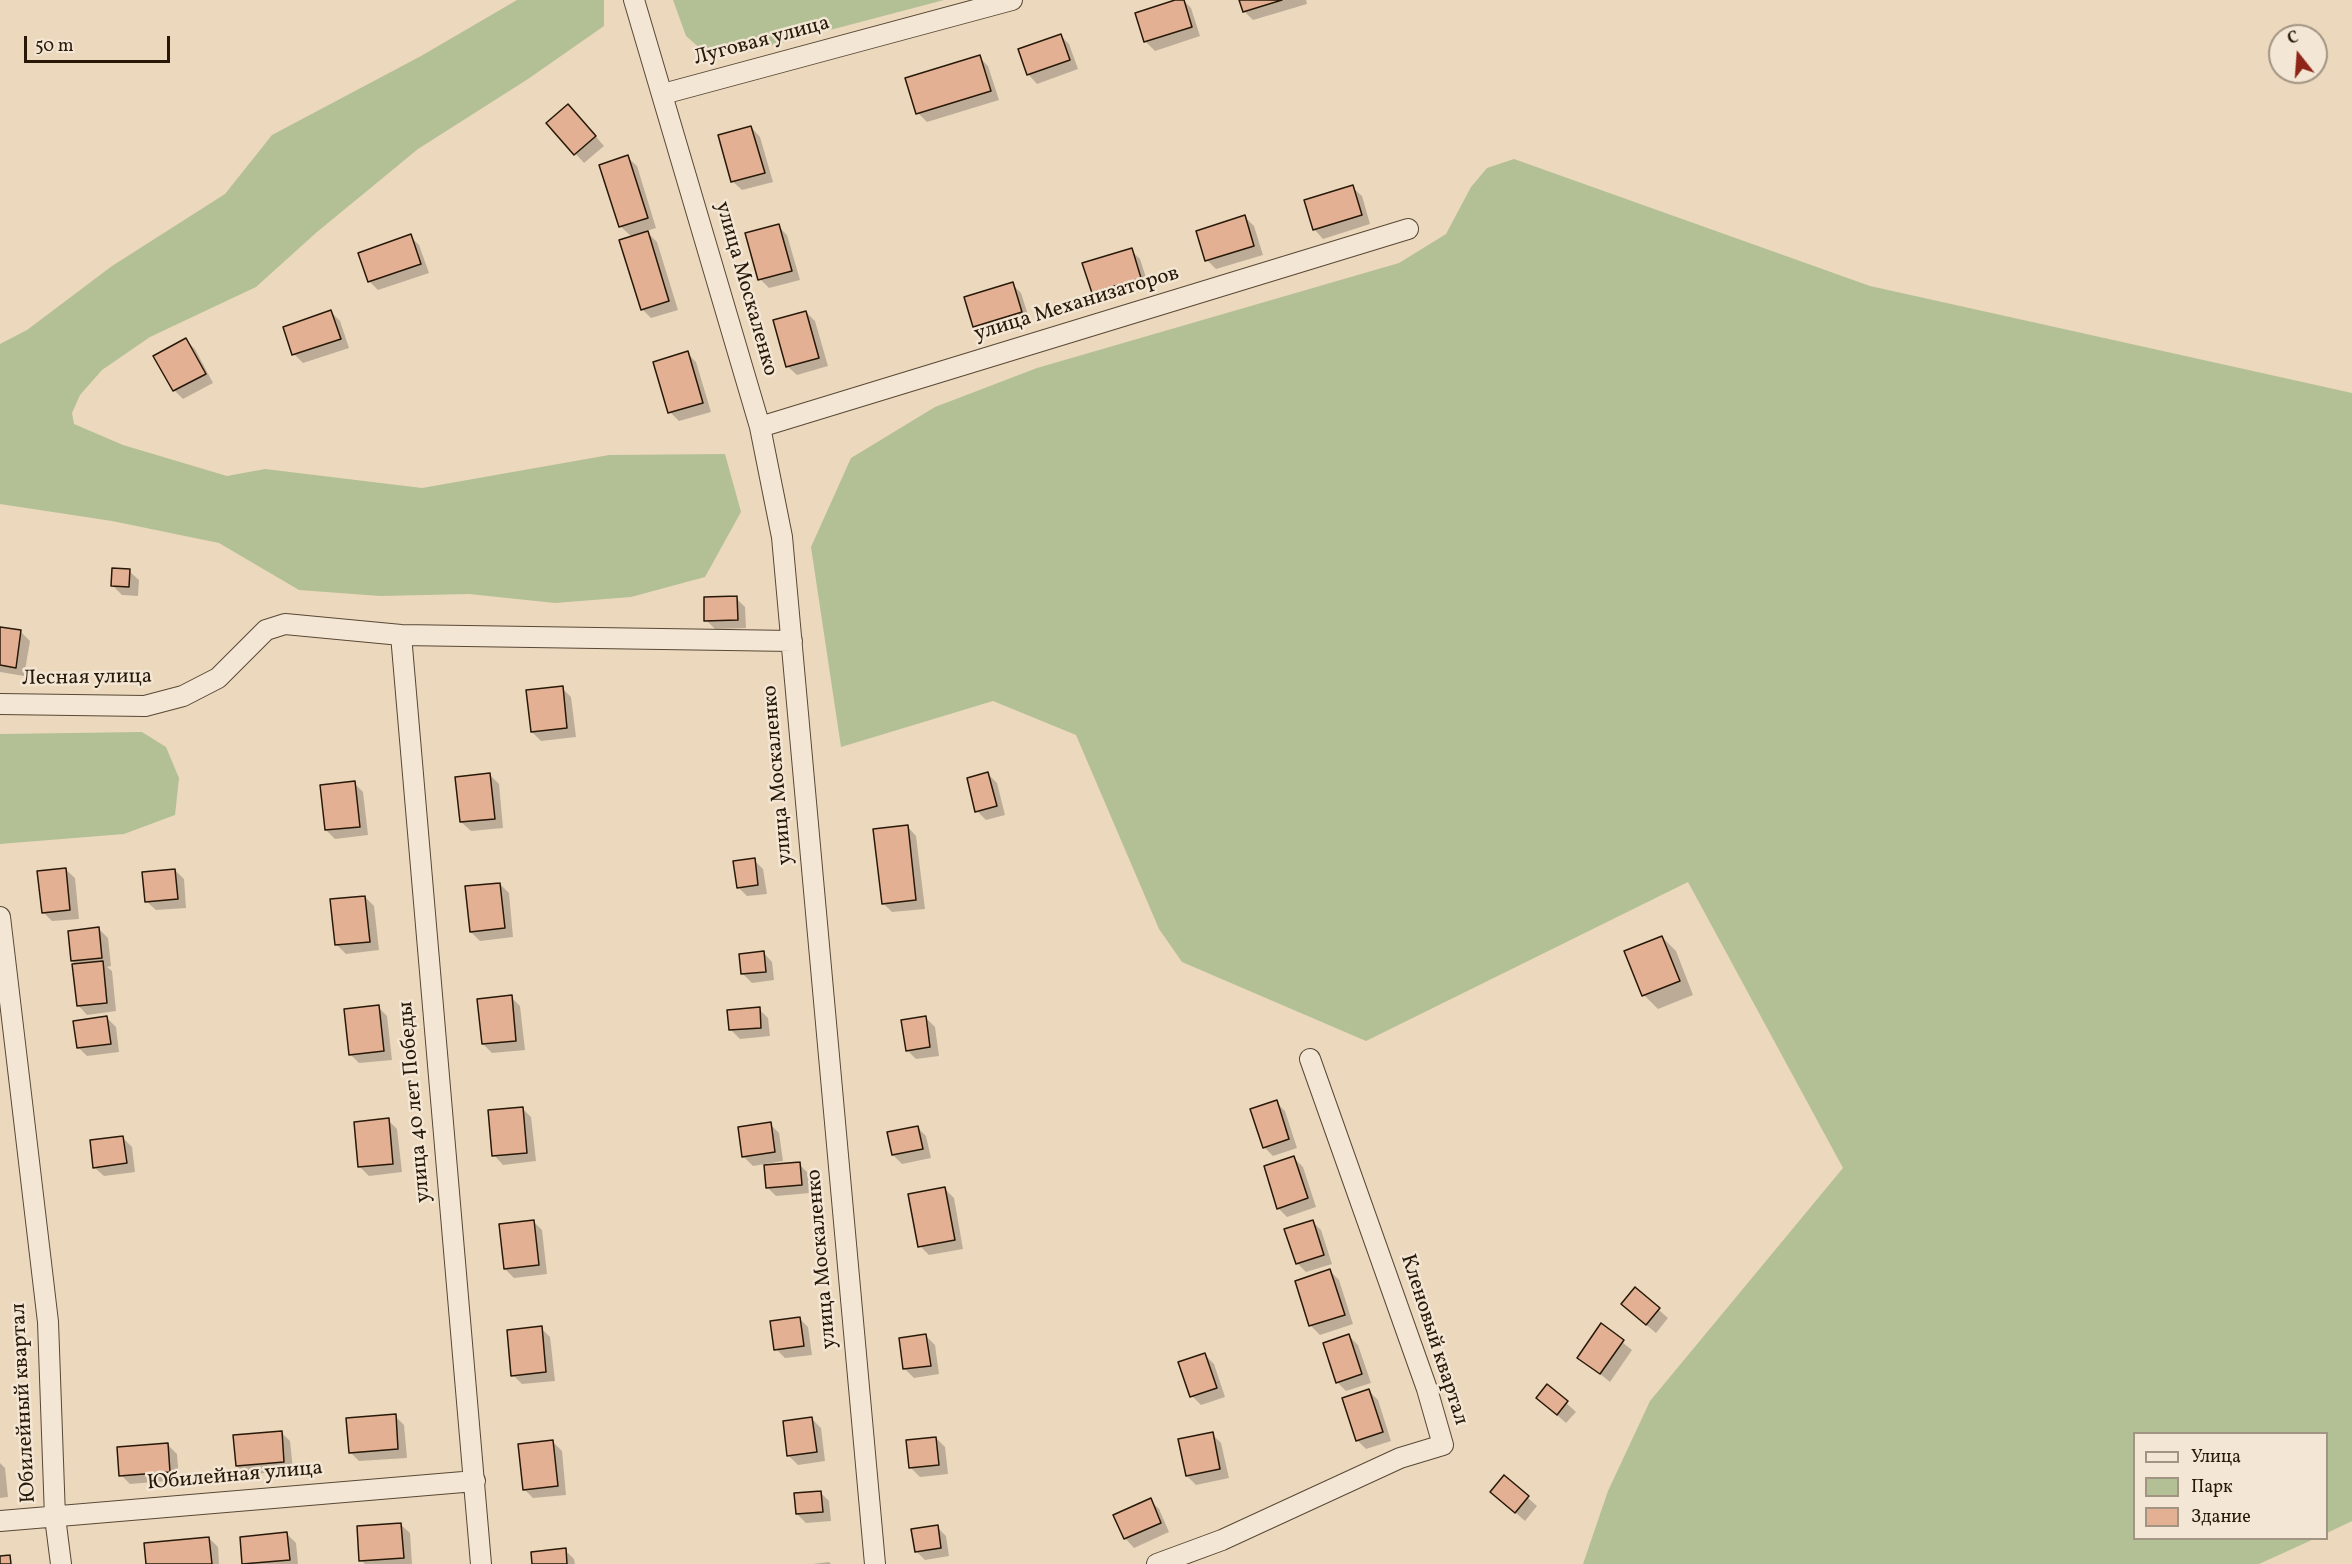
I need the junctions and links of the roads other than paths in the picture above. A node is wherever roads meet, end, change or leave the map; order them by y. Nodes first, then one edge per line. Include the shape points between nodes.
1 (634, 0) edge
2 (1012, 0) edge
3 (663, 94) junction
4 (1408, 229) dead end
5 (760, 427) junction
6 (401, 635) junction
7 (792, 641) junction
8 (0, 704) edge
9 (0, 917) edge
10 (1310, 1059) dead end
11 (475, 1481) junction
12 (55, 1517) junction
13 (0, 1521) edge
14 (61, 1564) edge
15 (481, 1564) edge
16 (875, 1564) edge
17 (1157, 1564) edge

1 - 3 street, улица Москаленко
2 - 3 street, Луговая улица
3 - 5 street, улица Москаленко
4 - 5 street, улица Механизаторов
5 - 7 street, улица Москаленко via 782,537
6 - 7 street, Лесная улица
6 - 8 street, Лесная улица via 285,624 266,630 218,678 183,696 146,706
6 - 11 street, улица 40 лет Победы
7 - 16 street, улица Москаленко
9 - 12 street, Юбилейный квартал via 48,1322
10 - 17 street, Кленовый квартал via 1427,1389 1443,1445 1400,1458 1222,1540
11 - 12 street, Юбилейная улица
11 - 15 street, улица 40 лет Победы
12 - 13 street, Юбилейная улица
12 - 14 street, Юбилейный квартал

